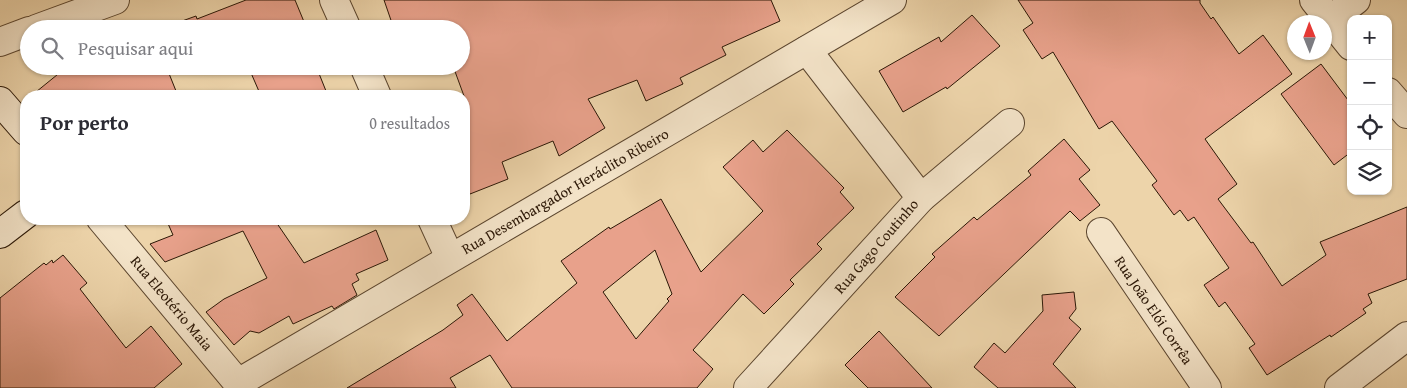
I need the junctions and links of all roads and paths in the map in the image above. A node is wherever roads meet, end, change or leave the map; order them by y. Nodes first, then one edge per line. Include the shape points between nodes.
1 (115, 0) edge
2 (334, 0) edge
3 (892, 0) edge
4 (1356, 0) edge
5 (1322, 10) edge
6 (61, 20) edge
7 (343, 20) edge
8 (20, 34) edge
9 (1347, 41) edge
10 (0, 42) edge
11 (806, 50) junction
12 (368, 75) edge
13 (374, 90) edge
14 (1392, 97) edge
15 (0, 101) edge
16 (1407, 114) edge
17 (1010, 123) dead end
18 (20, 124) edge
19 (921, 198) junction
20 (20, 219) edge
21 (106, 225) edge
22 (435, 225) edge
23 (1100, 232) dead end
24 (0, 234) edge
25 (450, 258) junction
26 (1407, 336) edge
27 (240, 385) edge
28 (748, 388) edge
29 (1207, 388) edge
30 (1339, 388) edge

1 - 6 street
2 - 7 street
3 - 11 street, Rua Desembargador Heráclito Ribeiro
4 - 5 street
5 - 9 street
8 - 10 street
11 - 19 street, Rua Gago Coutinho
11 - 25 street, Rua Desembargador Heráclito Ribeiro
12 - 13 street
14 - 16 street
15 - 18 street
17 - 19 street
19 - 28 street, Rua Gago Coutinho
20 - 24 street
21 - 27 street, Rua Eleotério Maia
22 - 25 street
23 - 29 street, Rua João Elói Corrêa
25 - 27 street, Rua Desembargador Heráclito Ribeiro
26 - 30 street

